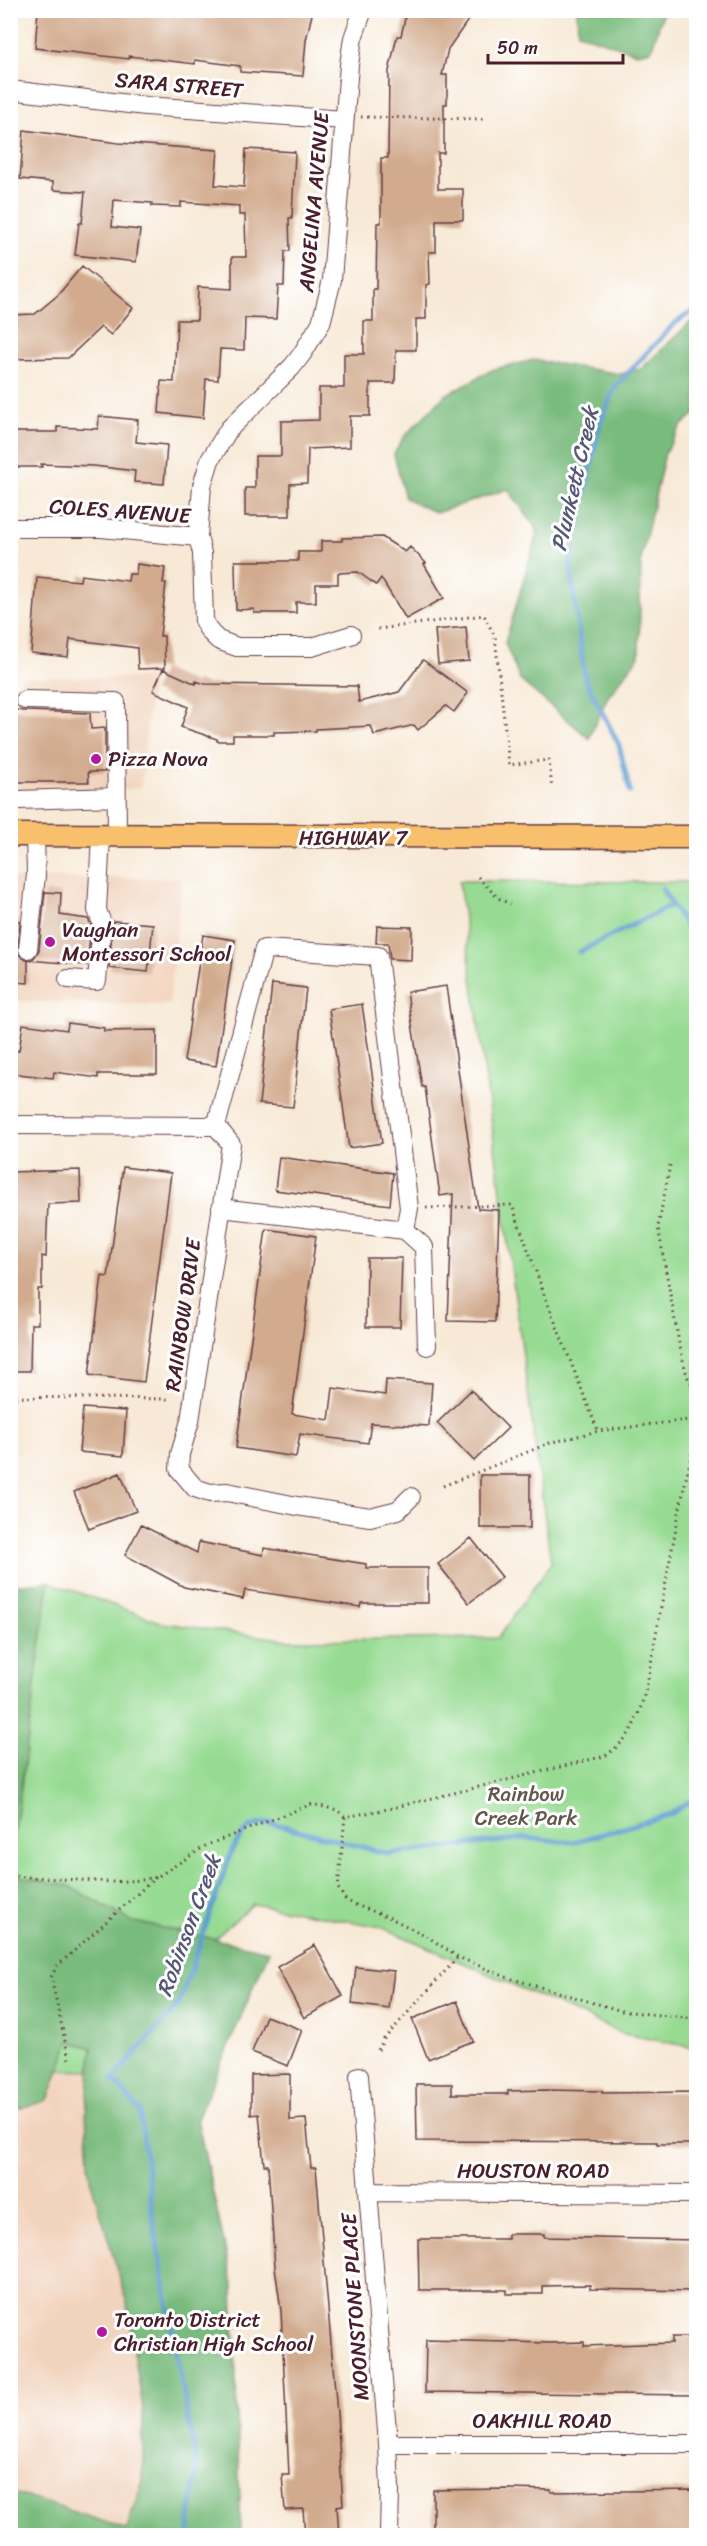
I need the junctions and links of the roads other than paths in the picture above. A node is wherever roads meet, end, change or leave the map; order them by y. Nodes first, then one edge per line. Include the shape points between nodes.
1 (363, 10) edge
2 (10, 90) edge
3 (351, 119) junction
4 (10, 528) edge
5 (198, 537) junction
6 (351, 635) dead end
7 (25, 700) dead end
8 (116, 796) junction
9 (16, 800) dead end
10 (10, 835) edge
11 (35, 835) junction
12 (109, 836) junction
13 (696, 837) edge
14 (28, 949) dead end
15 (68, 979) dead end
16 (10, 1125) edge
17 (216, 1126) junction
18 (221, 1208) junction
19 (405, 1230) junction
20 (427, 1346) dead end
21 (411, 1497) dead end
22 (359, 2076) dead end
23 (369, 2192) junction
24 (696, 2194) edge
25 (388, 2444) junction
26 (696, 2444) edge
27 (389, 2535) edge

1 - 3 street, ANGELINA AVENUE via 349,65
2 - 3 street, SARA STREET via 146,106
3 - 5 street, ANGELINA AVENUE via 332,280 321,323 292,367 229,429 210,460 202,486
4 - 5 street, COLES AVENUE via 100,528
5 - 6 street, COLES AVENUE via 204,622 218,640 237,647 312,647
7 - 8 street via 116,702
8 - 9 street
8 - 12 street
10 - 11 main road, HIGHWAY 7
11 - 12 main road, HIGHWAY 7
11 - 14 street via 36,876
12 - 13 main road, HIGHWAY 7
12 - 15 street via 97,910 102,923 97,981
16 - 17 street
17 - 18 street, RAINBOW DRIVE via 231,1144
17 - 19 street via 264,950 378,957 409,1208
18 - 19 street
18 - 21 street, RAINBOW DRIVE via 190,1421 180,1454 179,1468 185,1479 195,1488 210,1492 370,1517 398,1510
19 - 20 street via 424,1246
22 - 23 street, MOONSTONE PLACE
23 - 24 street, HOUSTON ROAD
23 - 25 street, MOONSTONE PLACE
25 - 26 street, OAKHILL ROAD
25 - 27 street, MOONSTONE PLACE

